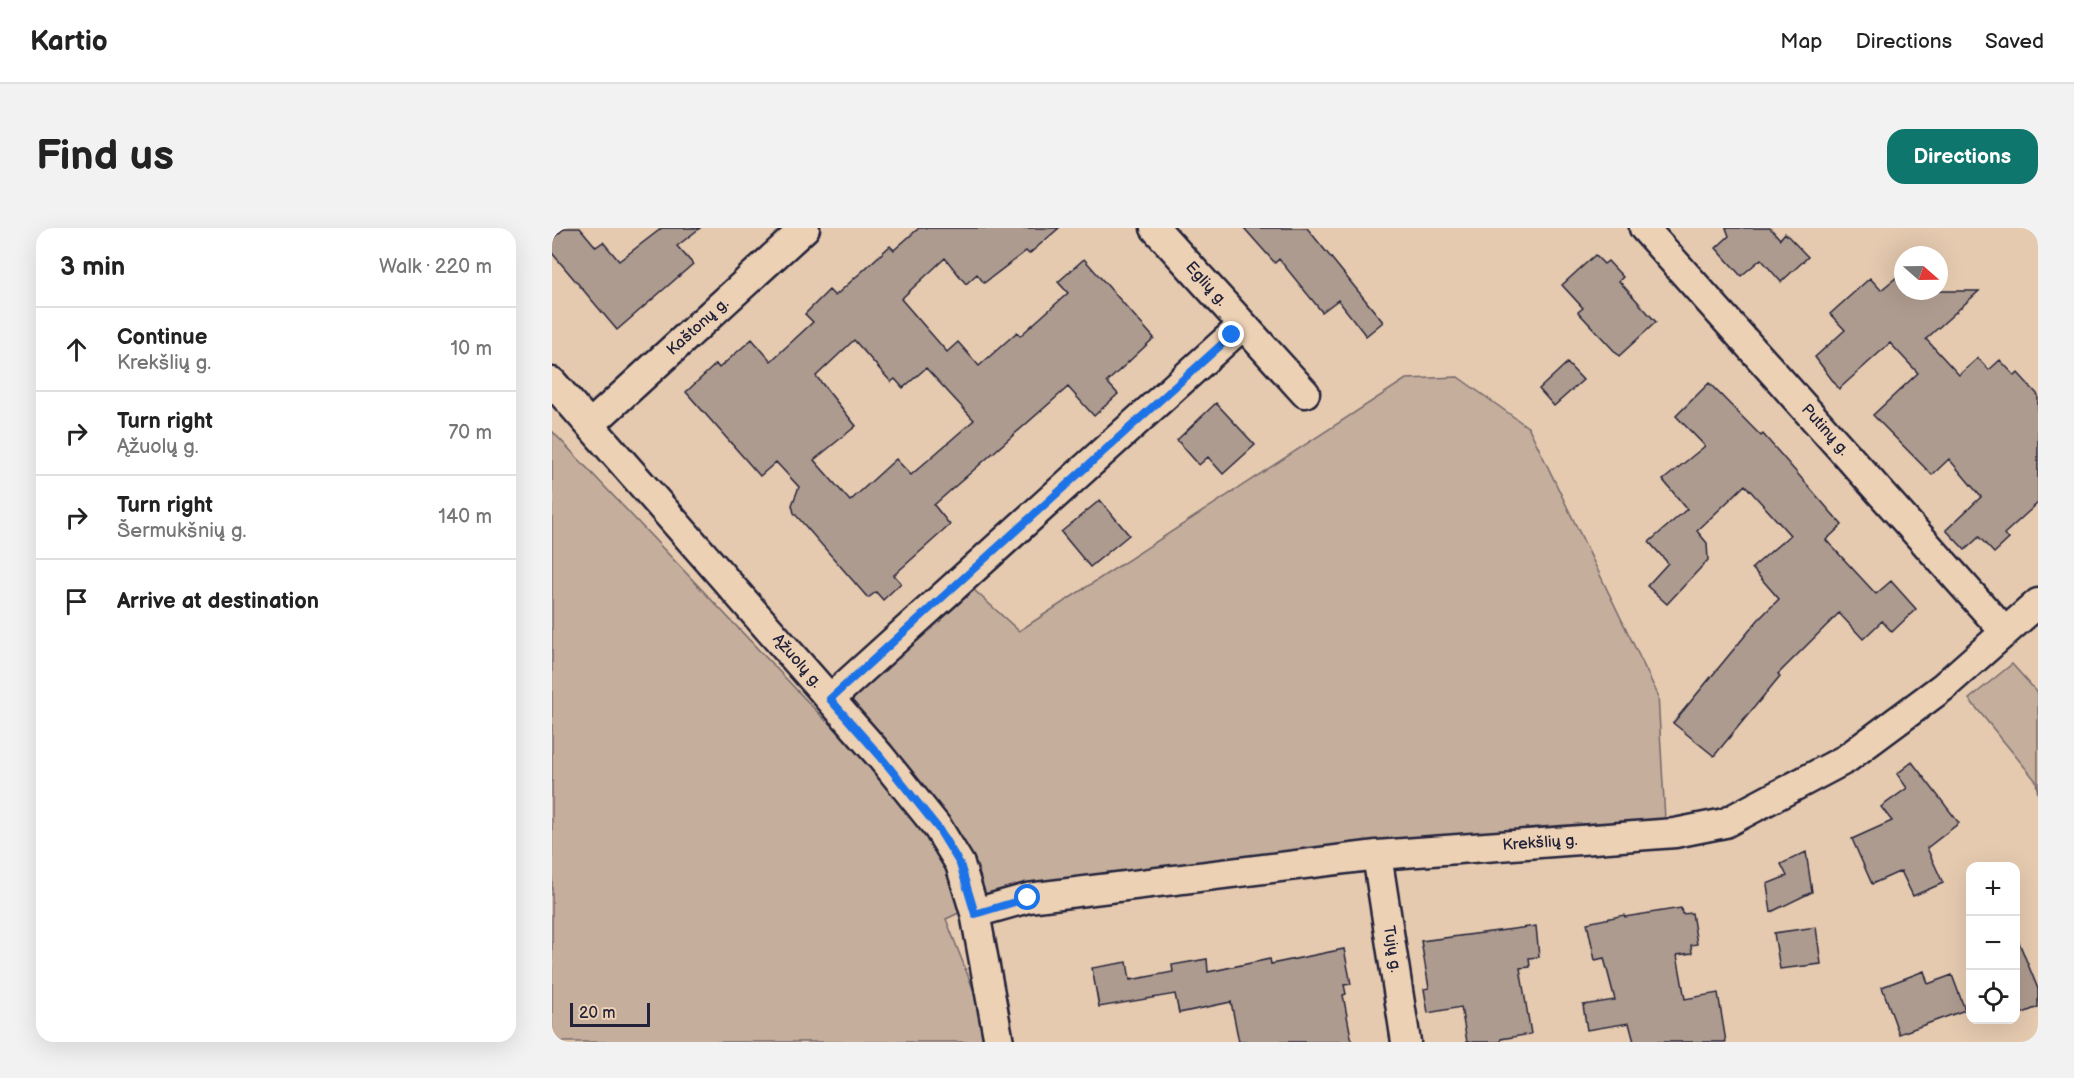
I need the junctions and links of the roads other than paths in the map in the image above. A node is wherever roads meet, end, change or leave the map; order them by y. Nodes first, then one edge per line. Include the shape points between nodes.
1 (805, 228) edge
2 (1155, 228) edge
3 (1644, 228) edge
4 (1243, 324) junction
5 (552, 382) edge
6 (1305, 393) dead end
7 (590, 425) junction
8 (2038, 603) edge
9 (2005, 632) junction
10 (830, 699) junction
11 (1377, 855) junction
12 (975, 914) junction
13 (999, 1042) edge
14 (1406, 1042) edge

1 - 7 street, Kaštonų g.
2 - 4 street, Eglių g.
3 - 9 street, Putinų g.
4 - 6 street, Eglių g.
4 - 10 street
5 - 7 street, Ąžuolų g.
7 - 10 street, Ąžuolų g.
8 - 9 street, Krekšlių g.
9 - 11 street, Krekšlių g. via 1943,687 1846,759 1725,823 1676,833
10 - 12 street, Ąžuolų g. via 938,828 960,864
11 - 12 street, Krekšlių g. via 1028,898
11 - 14 street, Tujų g.
12 - 13 street, Ąžuolų g.

